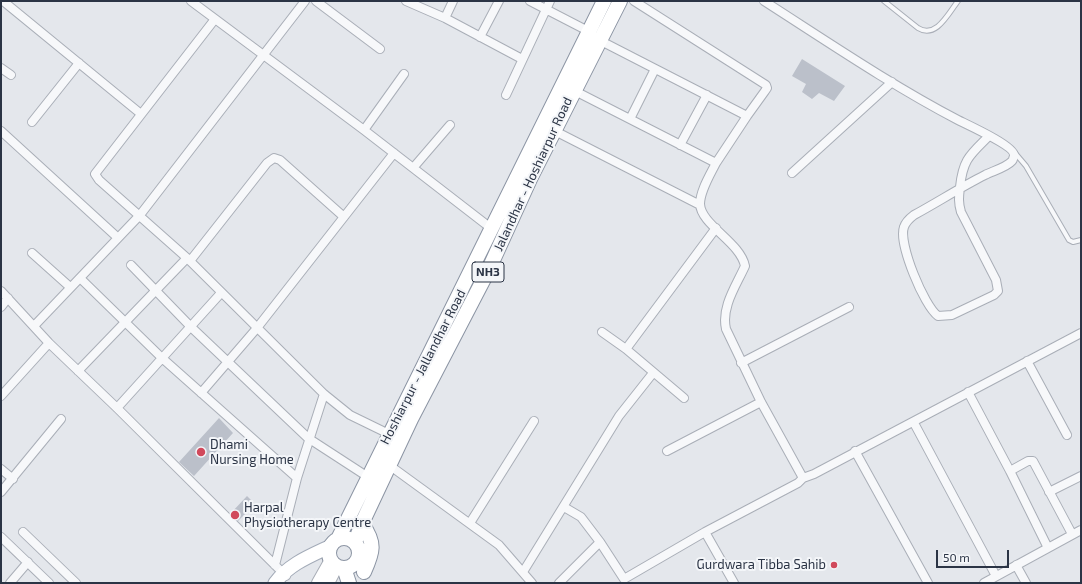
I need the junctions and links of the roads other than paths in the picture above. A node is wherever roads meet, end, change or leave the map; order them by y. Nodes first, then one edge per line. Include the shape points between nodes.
1 (4, 1) edge
2 (191, 1) edge
3 (305, 1) edge
4 (316, 1) edge
5 (406, 1) edge
6 (453, 1) edge
7 (499, 1) edge
8 (530, 1) edge
9 (550, 1) edge
10 (604, 1) edge
11 (620, 1) edge
12 (634, 1) edge
13 (764, 1) edge
14 (884, 1) edge
15 (958, 1) edge
16 (546, 9) junction
17 (445, 18) junction
18 (214, 19) junction
19 (595, 36) junction
20 (480, 37) junction
21 (380, 49) dead end
22 (263, 55) junction
23 (522, 59) junction
24 (79, 63) junction
25 (1, 68) edge
26 (655, 69) junction
27 (404, 74) dead end
28 (11, 75) dead end
29 (892, 82) junction
30 (573, 90) junction
31 (506, 95) dead end
32 (707, 95) junction
33 (141, 114) junction
34 (747, 116) junction
35 (630, 119) junction
36 (32, 122) dead end
37 (450, 125) dead end
38 (549, 128) junction
39 (364, 130) junction
40 (1, 131) edge
41 (989, 136) junction
42 (680, 145) junction
43 (1013, 151) junction
44 (394, 154) junction
45 (716, 163) junction
46 (413, 168) junction
47 (792, 173) dead end
48 (960, 189) junction
49 (700, 205) junction
50 (140, 215) junction
51 (344, 217) junction
52 (716, 228) junction
53 (492, 229) junction
54 (117, 238) junction
55 (1081, 240) edge
56 (32, 252) dead end
57 (188, 260) junction
58 (131, 265) dead end
59 (80, 278) junction
60 (70, 287) junction
61 (1, 291) edge
62 (156, 291) junction
63 (221, 293) junction
64 (8, 298) junction
65 (1, 307) edge
66 (849, 307) dead end
67 (126, 323) junction
68 (34, 326) junction
69 (191, 327) junction
70 (257, 328) junction
71 (602, 332) dead end
72 (1081, 333) edge
73 (49, 343) junction
74 (626, 349) junction
75 (162, 358) junction
76 (1027, 361) junction
77 (228, 362) junction
78 (741, 362) junction
79 (78, 371) junction
80 (653, 373) junction
81 (968, 392) junction
82 (201, 393) junction
83 (324, 394) junction
84 (1, 396) edge
85 (684, 398) dead end
86 (761, 402) junction
87 (117, 408) junction
88 (61, 420) dead end
89 (534, 421) dead end
90 (914, 423) junction
91 (389, 434) junction
92 (1067, 435) dead end
93 (308, 438) junction
94 (667, 451) dead end
95 (855, 452) junction
96 (389, 465) junction
97 (1, 469) edge
98 (1010, 471) junction
99 (1081, 476) edge
100 (368, 477) junction
101 (297, 478) junction
102 (802, 478) junction
103 (13, 479) junction
104 (1, 492) edge
105 (1050, 492) junction
106 (564, 507) junction
107 (470, 523) junction
108 (362, 524) junction
109 (1081, 530) edge
110 (23, 532) dead end
111 (705, 532) junction
112 (1072, 534) junction
113 (1, 537) edge
114 (600, 542) junction
115 (1048, 548) junction
116 (357, 549) junction
117 (335, 556) junction
118 (28, 562) junction
119 (1016, 565) junction
120 (523, 572) junction
121 (279, 576) edge
122 (996, 576) junction
123 (364, 577) edge
124 (625, 581) edge
125 (10, 583) edge
126 (49, 583) edge
127 (76, 583) edge
128 (318, 583) edge
129 (328, 583) edge
130 (349, 583) edge
131 (532, 583) edge
132 (559, 583) edge
133 (734, 583) edge
134 (928, 583) edge
135 (984, 583) edge
136 (1026, 583) edge

1 - 24 street
2 - 18 street
3 - 22 street
4 - 21 street
5 - 17 street
6 - 17 street
7 - 20 street
8 - 16 street
9 - 16 street
10 - 19 highway, Hoshiarpur - Jallandhar Road / NH3
11 - 19 highway, Jalandhar - Hoshiarpur Road / NH3
12 - 34 street via 766,84 765,92
13 - 29 street
14 - 15 lane via 918,28 930,32
16 - 19 street
16 - 23 street
17 - 20 street
18 - 22 street
18 - 33 street
19 - 26 street
19 - 30 highway, Jalandhar - Hoshiarpur Road / NH3
19 - 38 highway, Hoshiarpur - Jallandhar Road / NH3
20 - 23 street
22 - 39 street
22 - 50 street
23 - 31 street
24 - 33 street
24 - 36 street
25 - 28 street
26 - 32 street
26 - 35 street
27 - 39 street
29 - 41 street
29 - 47 street
30 - 35 street
30 - 38 highway, Jalandhar - Hoshiarpur Road / NH3
32 - 34 street
32 - 42 street
33 - 50 street via 95,174
34 - 45 street
35 - 42 street
37 - 46 street
38 - 49 street
38 - 53 highway, Hoshiarpur - Jallandhar Road / NH3 via 519,169
38 - 96 highway, Jalandhar - Hoshiarpur Road / NH3 via 489,270
39 - 44 street
40 - 54 street
41 - 43 street
41 - 48 street via 966,160
42 - 45 street
43 - 48 street via 1014,156 1008,164
43 - 55 lane via 1026,166 1069,240
44 - 46 street
44 - 51 street
45 - 49 street via 702,194
46 - 53 street
48 - 48 street via 914,215 904,227 904,243 918,286 927,304 938,316 952,315 998,291 996,280 961,212 958,202
49 - 52 street
50 - 54 street
50 - 57 street
51 - 57 street via 280,160 274,158 267,163
51 - 70 street
52 - 74 street
52 - 78 street via 738,250 745,266 730,298 724,320
53 - 91 highway, Hoshiarpur - Jallandhar Road / NH3
54 - 59 street
56 - 60 street
57 - 62 street
57 - 63 street
58 - 62 street
59 - 60 street
59 - 67 street
60 - 68 street
61 - 64 street
62 - 67 street
62 - 69 street
63 - 69 street
63 - 70 street
64 - 65 street
64 - 68 street
66 - 78 street
67 - 75 street
67 - 79 street
68 - 73 street
69 - 75 street
69 - 77 street
70 - 77 street
70 - 83 street
71 - 74 street
72 - 76 street
73 - 79 street
73 - 84 street
74 - 80 street
75 - 82 street
75 - 87 street
76 - 81 street
76 - 92 street
77 - 82 street
77 - 93 street
78 - 86 street
79 - 87 street
80 - 85 street
80 - 106 street via 619,416
81 - 90 street
81 - 98 street
82 - 101 street
83 - 91 street via 350,415
83 - 93 street
86 - 94 street
86 - 102 street
87 - 121 street
88 - 103 street
89 - 107 street
90 - 95 street
90 - 122 street
91 - 100 highway, Hoshiarpur - Jallandhar Road / NH3
93 - 100 street
93 - 101 street
95 - 102 street
95 - 134 street
96 - 107 street
96 - 108 highway, Jalandhar - Hoshiarpur Road / NH3
97 - 103 street
98 - 105 street via 1033,461
98 - 115 street
99 - 105 street
100 - 117 highway, Hoshiarpur - Jallandhar Road / NH3
101 - 121 street
102 - 111 street via 798,483
103 - 104 street
105 - 112 street
106 - 114 street via 581,517
106 - 120 street
107 - 120 street via 505,550
108 - 116 highway, Jalandhar - Hoshiarpur Road / NH3
108 - 123 highway via 372,543
109 - 112 street
110 - 127 street
111 - 124 street
111 - 133 street
112 - 115 street
113 - 118 street
114 - 124 street
114 - 132 street
115 - 119 street
116 - 117 highway via 347,538
116 - 117 highway via 355,564
116 - 123 highway
117 - 121 main road
117 - 128 main road
117 - 129 main road
117 - 130 highway
118 - 125 street
118 - 126 street
119 - 122 street
119 - 136 street
120 - 131 street
122 - 135 street

